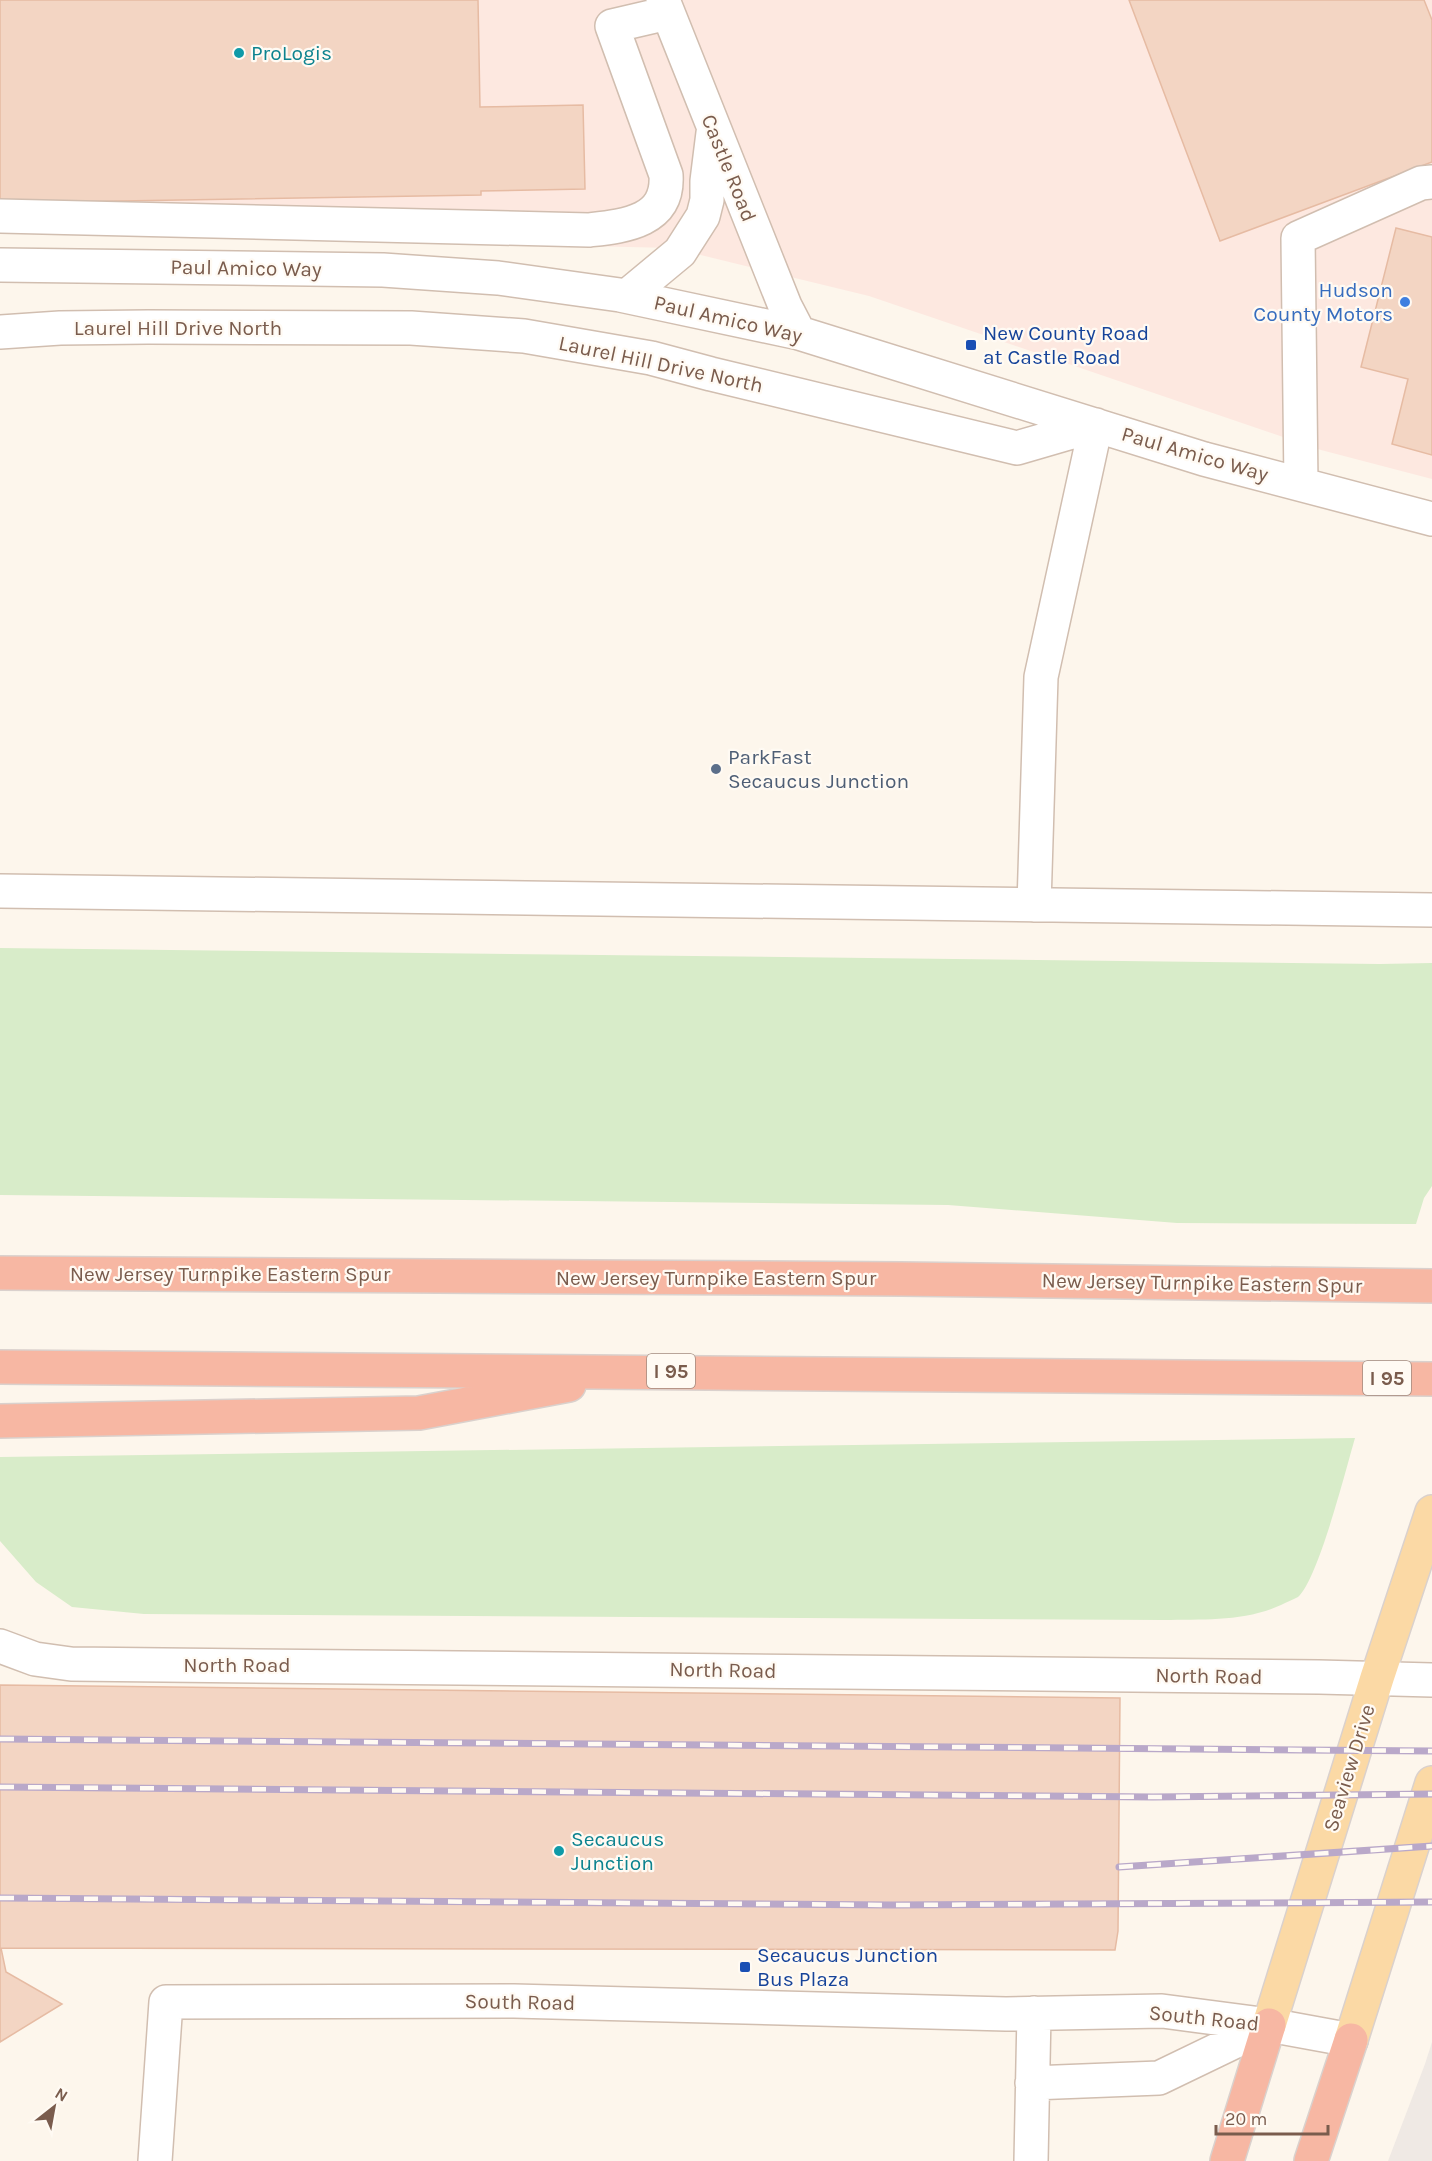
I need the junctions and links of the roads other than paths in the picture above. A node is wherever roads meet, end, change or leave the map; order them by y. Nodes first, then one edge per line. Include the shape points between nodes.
1 (666, 7) edge
2 (714, 128) junction
3 (1432, 182) edge
4 (0, 216) edge
5 (0, 266) edge
6 (627, 296) junction
7 (0, 332) edge
8 (799, 333) junction
9 (1096, 425) junction
10 (1301, 484) junction
11 (1432, 519) edge
12 (0, 891) edge
13 (1034, 905) junction
14 (1432, 910) edge
15 (0, 1273) edge
16 (1432, 1286) edge
17 (0, 1367) edge
18 (646, 1371) junction
19 (1432, 1379) edge
20 (0, 1421) edge
21 (1432, 1512) edge
22 (8, 1650) edge
23 (1377, 1678) junction
24 (1432, 1680) edge
25 (1432, 1783) edge
26 (1034, 2013) junction
27 (1269, 2025) junction
28 (1351, 2040) junction
29 (1032, 2083) junction
30 (156, 2161) edge
31 (1031, 2161) edge
32 (1227, 2161) edge
33 (1311, 2161) edge

1 - 2 street, Castle Road
1 - 4 street via 612,26 667,187 656,210 623,226 589,230
2 - 6 street via 703,216 680,252
2 - 8 street, Castle Road via 784,306
3 - 10 street via 1421,183 1298,237
5 - 6 street, Paul Amico Way via 383,270 498,278
6 - 8 street, Paul Amico Way
7 - 9 street, Laurel Hill Drive North via 148,327 399,328 524,336 651,358 1017,448
8 - 9 street, Paul Amico Way
9 - 10 street, Paul Amico Way
9 - 13 street via 1042,670
10 - 11 street, Paul Amico Way
12 - 13 street
13 - 14 street
15 - 16 highway, New Jersey Turnpike Eastern Spur
17 - 18 highway, I 95
18 - 19 highway, I 95
18 - 20 highway via 419,1413
21 - 23 main road, Seaview Drive
22 - 23 street, North Road via 71,1664
23 - 24 street, North Road
23 - 27 main road, Seaview Drive
25 - 28 main road
26 - 27 street, South Road via 1162,2010
26 - 29 street
26 - 30 street, South Road via 514,2001 166,2002
27 - 28 street
27 - 29 street, South Road via 1159,2078
27 - 32 highway
28 - 33 highway
29 - 31 street

